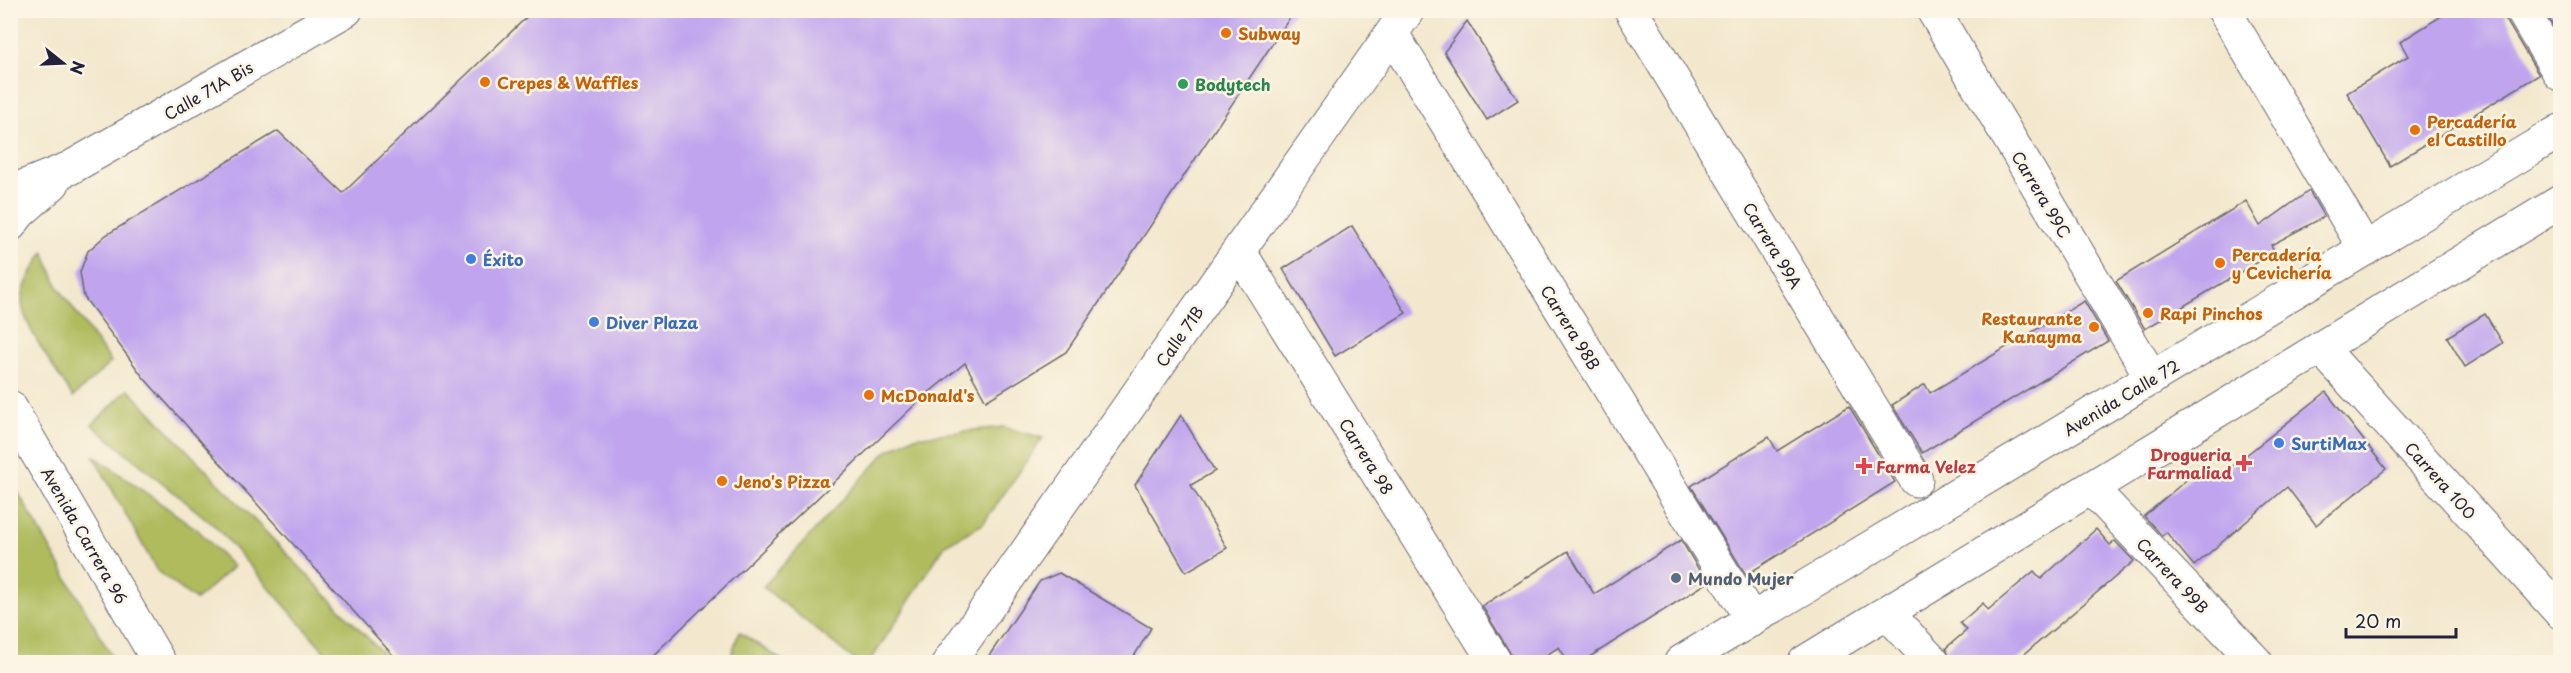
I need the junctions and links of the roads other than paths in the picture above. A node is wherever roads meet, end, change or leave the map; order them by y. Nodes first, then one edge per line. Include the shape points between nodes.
1 (346, 10) edge
2 (1631, 10) edge
3 (1933, 10) edge
4 (2224, 10) edge
5 (2522, 10) edge
6 (1400, 22) edge
7 (2560, 74) edge
8 (2560, 131) edge
9 (70, 168) junction
10 (10, 192) edge
11 (2560, 202) edge
12 (10, 225) edge
13 (2365, 249) junction
14 (1239, 251) junction
15 (2321, 348) junction
16 (2152, 378) junction
17 (10, 407) edge
18 (1916, 480) dead end
19 (2091, 488) junction
20 (2560, 612) edge
21 (1887, 613) junction
22 (1752, 620) junction
23 (159, 663) edge
24 (949, 663) edge
25 (1495, 663) edge
26 (1681, 663) edge
27 (1804, 663) edge
28 (1933, 663) edge
29 (2256, 663) edge

1 - 9 street, Calle 71A Bis
2 - 18 street, Carrera 99A
3 - 16 street, Carrera 99C
4 - 13 street
5 - 7 street
6 - 14 street, Calle 71B
6 - 22 street, Carrera 98B
8 - 13 street, Avenida Calle 72
9 - 10 street, Calle 71A Bis
9 - 12 street, Calle 71A Bis
11 - 15 street
13 - 16 street, Avenida Calle 72
14 - 24 street, Calle 71B
14 - 25 street, Carrera 98
15 - 19 street
15 - 20 street, Carrera 100
16 - 22 street, Avenida Calle 72
17 - 23 street, Avenida Carrera 96
19 - 21 street
19 - 29 street, Carrera 99B
21 - 27 street
21 - 28 street
22 - 26 street, Avenida Calle 72

